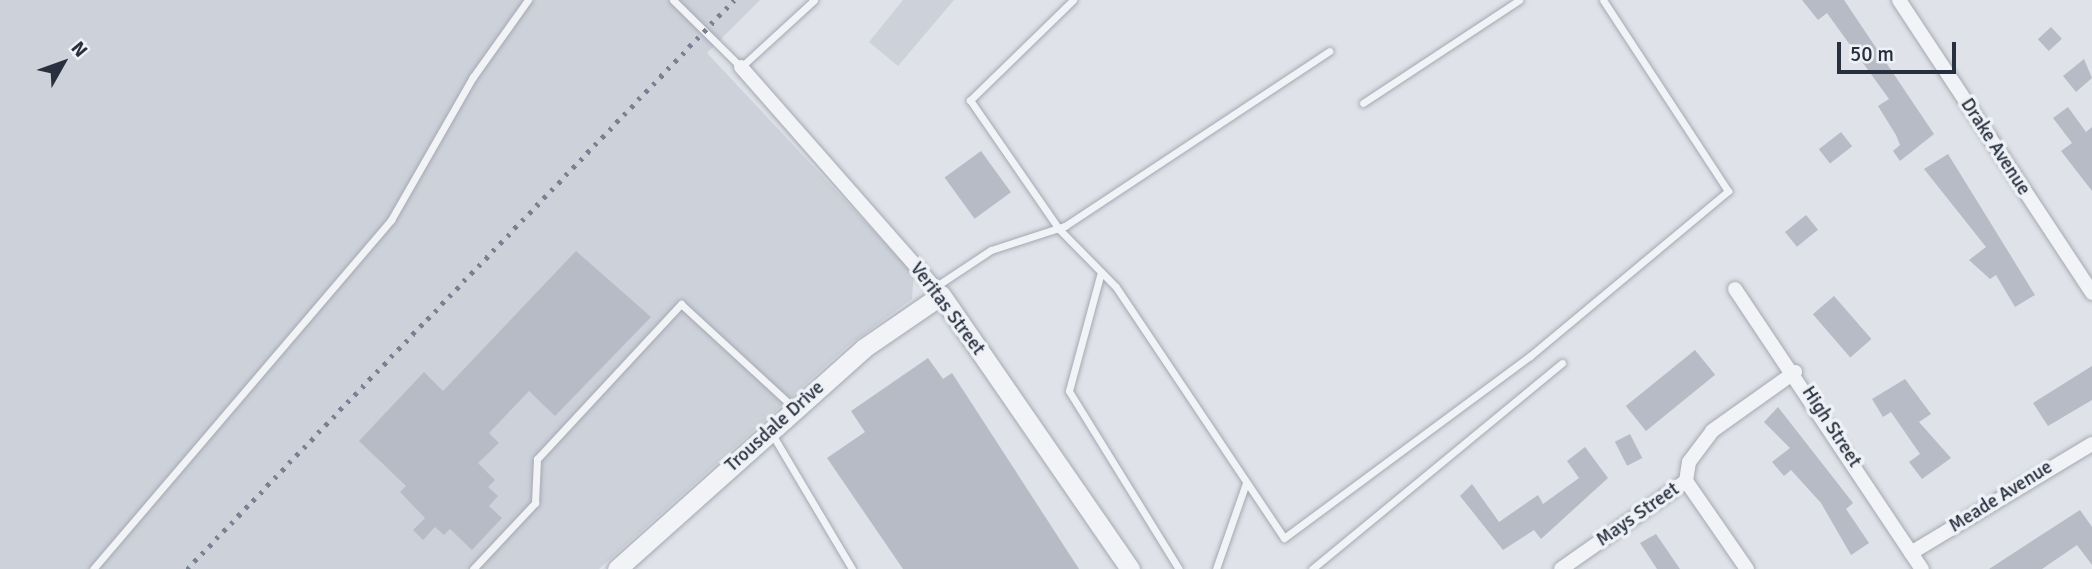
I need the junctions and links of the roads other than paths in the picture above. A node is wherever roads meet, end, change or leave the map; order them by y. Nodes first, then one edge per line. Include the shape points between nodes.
1 (528, 0) edge
2 (673, 0) edge
3 (814, 0) edge
4 (1073, 0) edge
5 (1519, 0) edge
6 (1603, 0) edge
7 (1899, 0) edge
8 (1329, 51) dead end
9 (741, 67) junction
10 (1363, 103) dead end
11 (1059, 229) junction
12 (1101, 272) junction
13 (1735, 289) dead end
14 (938, 291) junction
15 (2092, 293) edge
16 (1563, 363) dead end
17 (1795, 372) junction
18 (795, 409) junction
19 (770, 431) junction
20 (2092, 444) edge
21 (1686, 481) junction
22 (1246, 482) junction
23 (1911, 553) junction
24 (93, 569) edge
25 (473, 569) edge
26 (617, 569) edge
27 (852, 569) edge
28 (1130, 569) edge
29 (1180, 569) edge
30 (1216, 569) edge
31 (1312, 569) edge
32 (1561, 569) edge
33 (1747, 569) edge
34 (1922, 569) edge

1 - 24 lane via 474,77 391,220
2 - 9 lane
3 - 9 lane
4 - 11 lane via 970,100
5 - 10 lane
6 - 22 lane via 1728,191 1530,356 1284,538
7 - 15 street, Drake Avenue
8 - 11 lane
9 - 14 street, Veritas Street
11 - 12 lane
11 - 14 lane via 992,250
12 - 22 lane
12 - 29 lane via 1069,391
13 - 17 street, High Street
14 - 18 street, Trousdale Drive
14 - 28 street, Veritas Street
16 - 31 lane
17 - 21 street, Mays Street via 1712,431 1689,462
17 - 23 street, High Street
18 - 19 street, Trousdale Drive
18 - 25 lane via 681,304 537,459 536,503
19 - 26 street, Trousdale Drive
19 - 27 lane
20 - 23 street, Meade Avenue
21 - 32 street, Mays Street
21 - 33 street
22 - 30 lane
23 - 34 street, High Street

